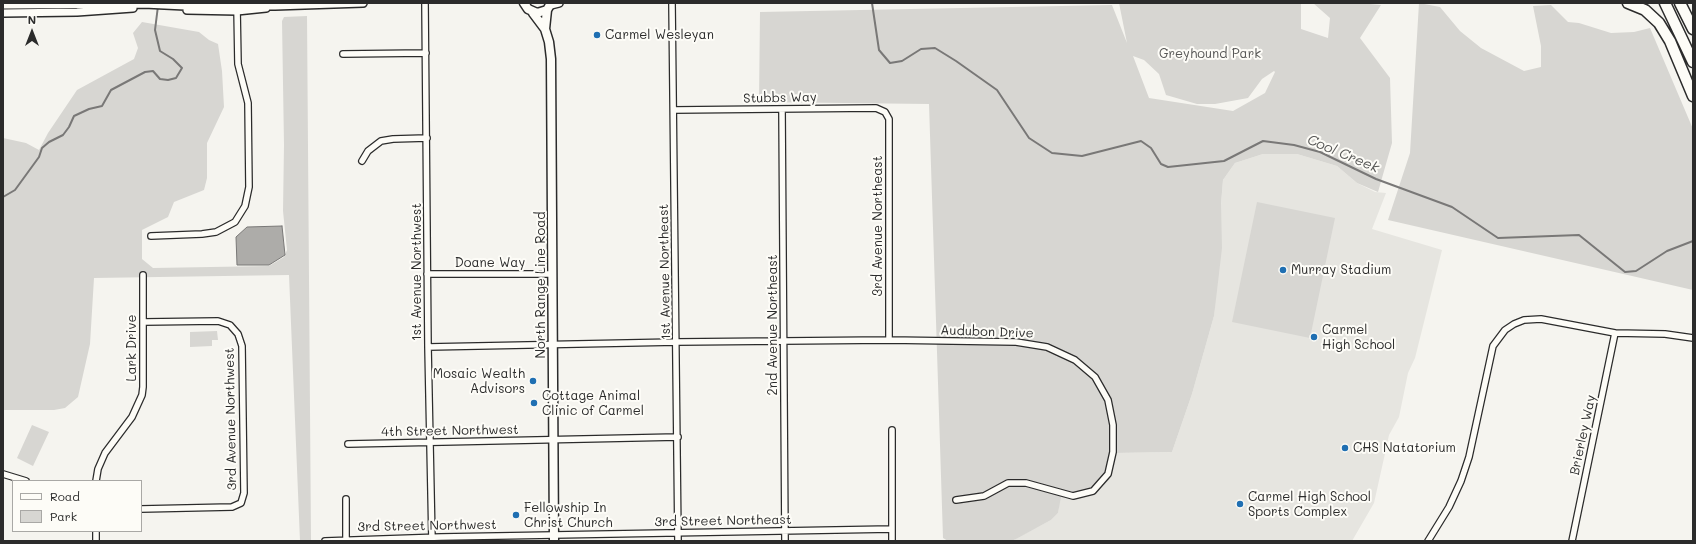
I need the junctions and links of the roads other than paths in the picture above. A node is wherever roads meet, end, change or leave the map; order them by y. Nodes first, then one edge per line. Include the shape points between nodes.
1 (363, 3) edge
2 (425, 3) edge
3 (517, 3) edge
4 (559, 3) edge
5 (672, 3) edge
6 (1628, 3) edge
7 (1665, 3) edge
8 (1680, 3) edge
9 (3, 5) edge
10 (525, 5) edge
11 (143, 6) edge
12 (550, 6) edge
13 (236, 7) edge
14 (3, 13) edge
15 (533, 13) junction
16 (546, 28) junction
17 (1693, 28) edge
18 (426, 53) junction
19 (343, 54) dead end
20 (1693, 62) edge
21 (1693, 96) edge
22 (674, 110) junction
23 (782, 110) junction
24 (885, 112) joint
25 (427, 138) junction
26 (362, 161) dead end
27 (151, 236) dead end
28 (428, 274) junction
29 (553, 274) junction
30 (143, 275) dead end
31 (144, 322) junction
32 (1615, 332) junction
33 (1693, 338) edge
34 (889, 340) junction
35 (677, 342) junction
36 (784, 342) junction
37 (553, 344) junction
38 (428, 347) junction
39 (892, 430) dead end
40 (678, 437) junction
41 (554, 440) junction
42 (430, 442) junction
43 (348, 444) dead end
44 (3, 474) edge
45 (23, 480) edge
46 (96, 480) edge
47 (346, 499) dead end
48 (956, 500) dead end
49 (142, 509) edge
50 (892, 529) junction
51 (785, 531) junction
52 (678, 533) junction
53 (554, 538) edge
54 (346, 539) junction
55 (432, 539) edge
56 (325, 541) edge
57 (678, 541) edge
58 (785, 541) edge
59 (892, 541) edge
60 (1428, 541) edge
61 (1572, 541) edge

1 - 13 street
2 - 18 street, 1st Avenue Northwest
3 - 10 street
4 - 12 street
5 - 22 street, 1st Avenue Northeast
6 - 21 highway via 1644,10 1659,23 1670,41
7 - 20 highway
8 - 17 highway
9 - 11 street
10 - 15 main road
11 - 13 street
11 - 14 street via 77,12
12 - 15 main road via 540,13
12 - 16 main road, North Range Line Road
13 - 27 street via 238,64 248,102 249,187 246,206 238,219 226,228 209,234
15 - 16 main road
16 - 29 main road, North Range Line Road via 551,59
18 - 19 street
18 - 25 street, 1st Avenue Northwest
22 - 23 street, Stubbs Way
22 - 35 street, 1st Avenue Northeast
23 - 24 street, Stubbs Way via 876,108
23 - 36 street, 2nd Avenue Northeast
24 - 34 street, 3rd Avenue Northeast via 889,119
25 - 26 street via 381,141 368,151
25 - 28 street, 1st Avenue Northwest
28 - 29 street, Doane Way
28 - 38 street, 1st Avenue Northwest
29 - 37 main road, North Range Line Road
30 - 31 street, Lark Drive
31 - 46 street, Lark Drive via 142,395 132,417 105,453
31 - 49 street, 3rd Avenue Northwest via 218,321 230,325 238,334 242,346 244,493 239,505 232,507
32 - 33 street
32 - 60 street via 1541,319 1524,320 1514,324 1498,337 1493,346 1465,471 1449,507
32 - 61 street, Brierley Way
34 - 36 street, Audubon Drive
34 - 48 street, Audubon Drive via 1016,342 1047,347 1074,360 1095,377 1108,400 1113,425 1113,452 1108,474 1093,491 1073,496 1026,483 1008,483 984,496
35 - 36 street, Audubon Drive
35 - 37 street, Audubon Drive
35 - 40 street, 1st Avenue Northeast
36 - 51 street, 2nd Avenue Northeast
37 - 38 street, Audubon Drive
37 - 41 main road, North Range Line Road
38 - 42 street, 1st Avenue Northwest
39 - 50 street
40 - 41 street, 4th Street Northwest
40 - 52 street, 1st Avenue Northeast
41 - 42 street, 4th Street Northwest
41 - 53 main road, North Range Line Road
42 - 43 street, 4th Street Northwest
42 - 55 street, 1st Avenue Northwest
44 - 45 street
47 - 54 street
50 - 51 street, 3rd Street Northeast
50 - 59 street
51 - 52 street, 3rd Street Northeast
51 - 58 street, 2nd Avenue Northeast
52 - 53 street, 3rd Street Northeast
52 - 57 street, 1st Avenue Northeast
53 - 55 street, 3rd Street Northwest
54 - 55 street, 3rd Street Northwest
54 - 56 street, 3rd Street Northwest

